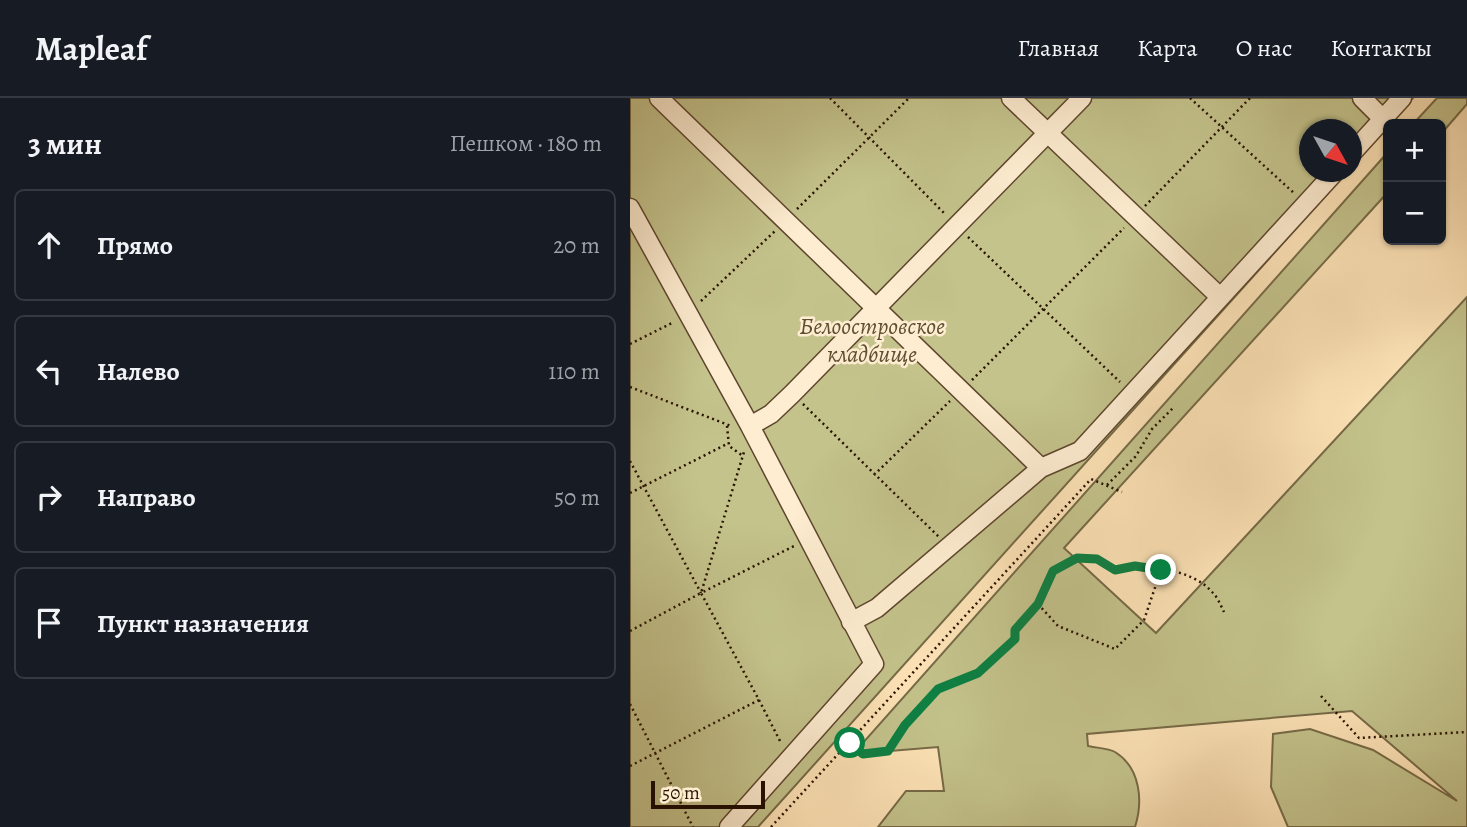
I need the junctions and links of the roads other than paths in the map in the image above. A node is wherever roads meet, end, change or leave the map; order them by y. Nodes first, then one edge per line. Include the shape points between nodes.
1 (659, 98) edge
2 (1011, 98) edge
3 (1082, 98) edge
4 (1362, 98) edge
5 (1402, 98) edge
6 (1383, 119) junction
7 (1047, 133) junction
8 (1362, 142) edge
9 (1326, 182) edge
10 (630, 208) edge
11 (1220, 297) junction
12 (876, 308) junction
13 (750, 426) junction
14 (1041, 468) junction
15 (851, 622) junction
16 (729, 827) edge

1 - 12 lane
2 - 7 lane
3 - 7 lane
4 - 6 lane
5 - 6 lane
6 - 8 lane
7 - 11 lane
7 - 12 lane
9 - 11 lane
10 - 13 lane
11 - 14 lane via 1080,451
12 - 13 lane via 771,414
12 - 14 lane
13 - 15 lane
14 - 15 lane via 877,608
15 - 16 lane via 874,664

